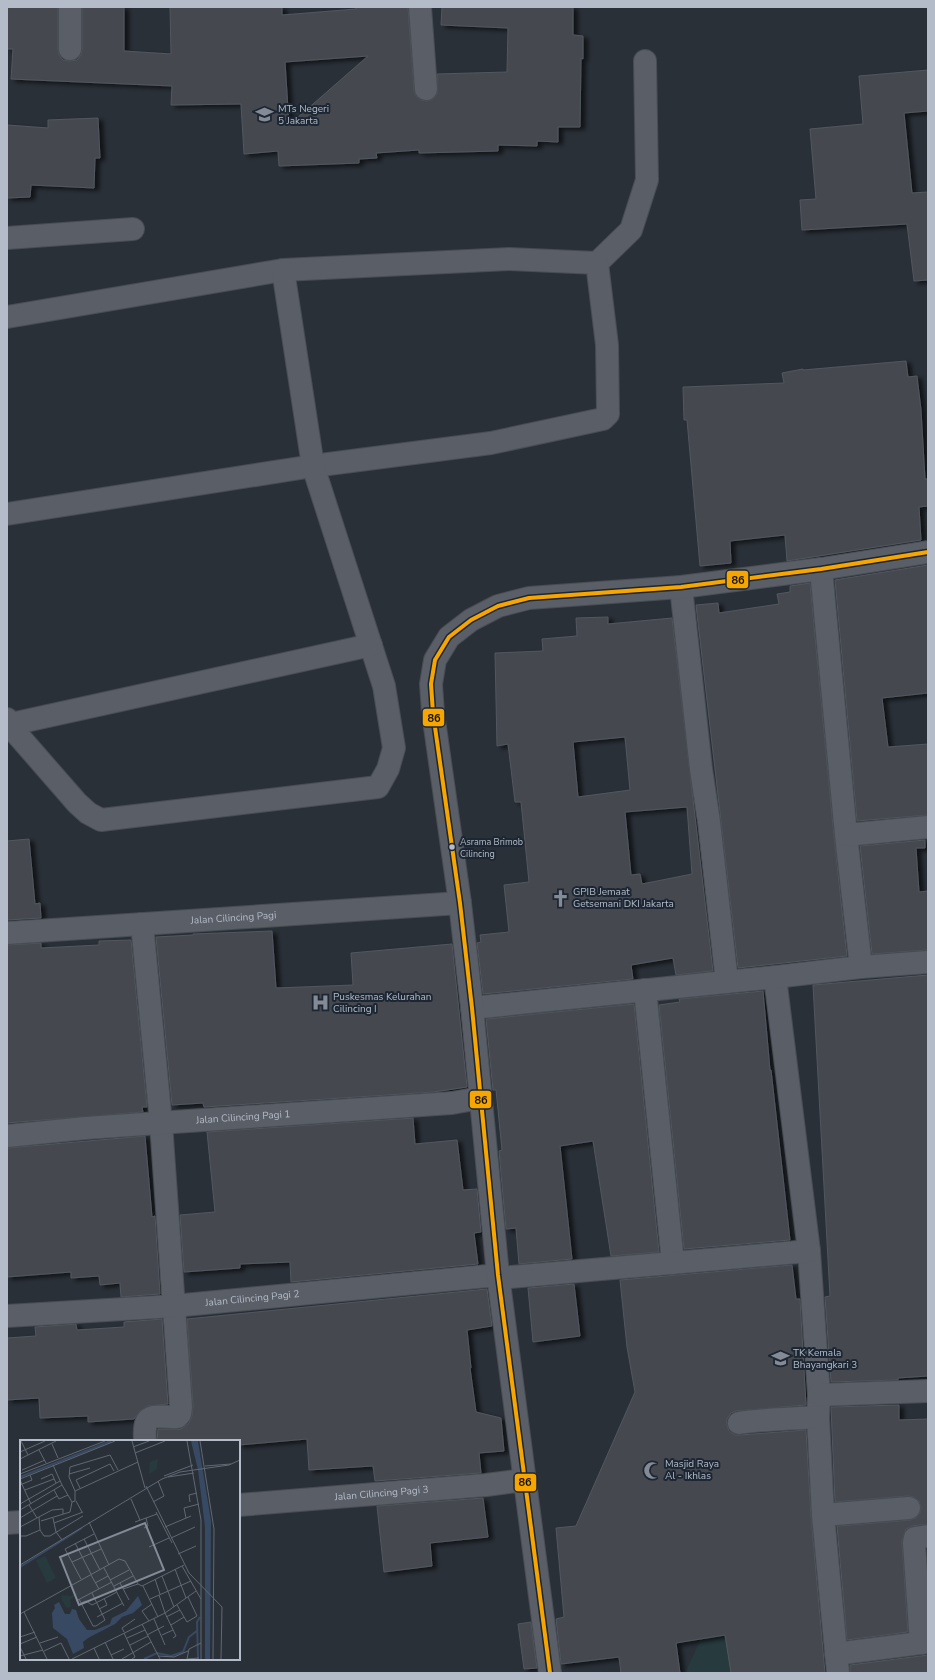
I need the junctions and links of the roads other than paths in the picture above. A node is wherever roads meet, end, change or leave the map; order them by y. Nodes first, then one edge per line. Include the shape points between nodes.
1 (70, 7) edge
2 (420, 7) edge
3 (70, 49) dead end
4 (645, 61) dead end
5 (426, 89) dead end
6 (133, 229) dead end
7 (7, 238) edge
8 (597, 264) junction
9 (284, 270) junction
10 (7, 317) edge
11 (313, 466) junction
12 (7, 514) edge
13 (928, 552) edge
14 (821, 569) junction
15 (681, 587) junction
16 (371, 645) junction
17 (8, 723) edge
18 (928, 827) edge
19 (846, 835) junction
20 (460, 903) junction
21 (142, 924) junction
22 (7, 933) edge
23 (928, 962) edge
24 (861, 967) junction
25 (775, 977) junction
26 (727, 982) junction
27 (645, 990) junction
28 (472, 1008) junction
29 (480, 1098) junction
30 (161, 1123) junction
31 (7, 1136) edge
32 (809, 1252) junction
33 (673, 1263) junction
34 (498, 1276) junction
35 (174, 1306) junction
36 (7, 1316) edge
37 (928, 1391) edge
38 (819, 1395) junction
39 (818, 1417) junction
40 (739, 1423) dead end
41 (145, 1440) edge
42 (524, 1480) junction
43 (240, 1505) edge
44 (909, 1508) dead end
45 (823, 1516) junction
46 (20, 1522) edge
47 (7, 1524) edge
48 (928, 1536) edge
49 (925, 1643) edge
50 (837, 1664) edge
51 (550, 1673) edge

1 - 3 street
2 - 5 street
4 - 8 street via 647,180 631,230
6 - 7 street
8 - 9 street via 509,259
8 - 11 street via 607,345 606,418 491,443
9 - 10 street
9 - 11 street
11 - 12 street
11 - 16 street
13 - 14 street
14 - 15 street
14 - 19 street
15 - 20 street via 529,598 498,606 471,620 449,637 435,660 431,684
15 - 26 street
16 - 17 street
16 - 17 street via 384,686 394,748 388,769 378,787 101,820 77,803
18 - 19 street
19 - 24 street
20 - 21 street, Jalan Cilincing Pagi
20 - 28 street
21 - 22 street, Jalan Cilincing Pagi
21 - 30 street
23 - 24 street
24 - 25 street
25 - 26 street
25 - 32 street
26 - 27 street
27 - 28 street
27 - 33 street
28 - 29 street
29 - 30 street, Jalan Cilincing Pagi 1 via 452,1103
29 - 34 street
30 - 31 street, Jalan Cilincing Pagi 1
30 - 35 street
32 - 33 street, Jalan Cilincing Pagi 2
32 - 38 street
33 - 34 street, Jalan Cilincing Pagi 2
34 - 35 street, Jalan Cilincing Pagi 2
34 - 42 street
35 - 36 street, Jalan Cilincing Pagi 2
35 - 41 street via 180,1414 177,1417 151,1417 144,1426
37 - 38 street
38 - 39 street
39 - 40 street
39 - 45 street
42 - 43 street, Jalan Cilincing Pagi 3
42 - 51 street
44 - 45 street
45 - 50 street
46 - 47 street
48 - 49 street via 916,1538 914,1543
49 - 50 street

